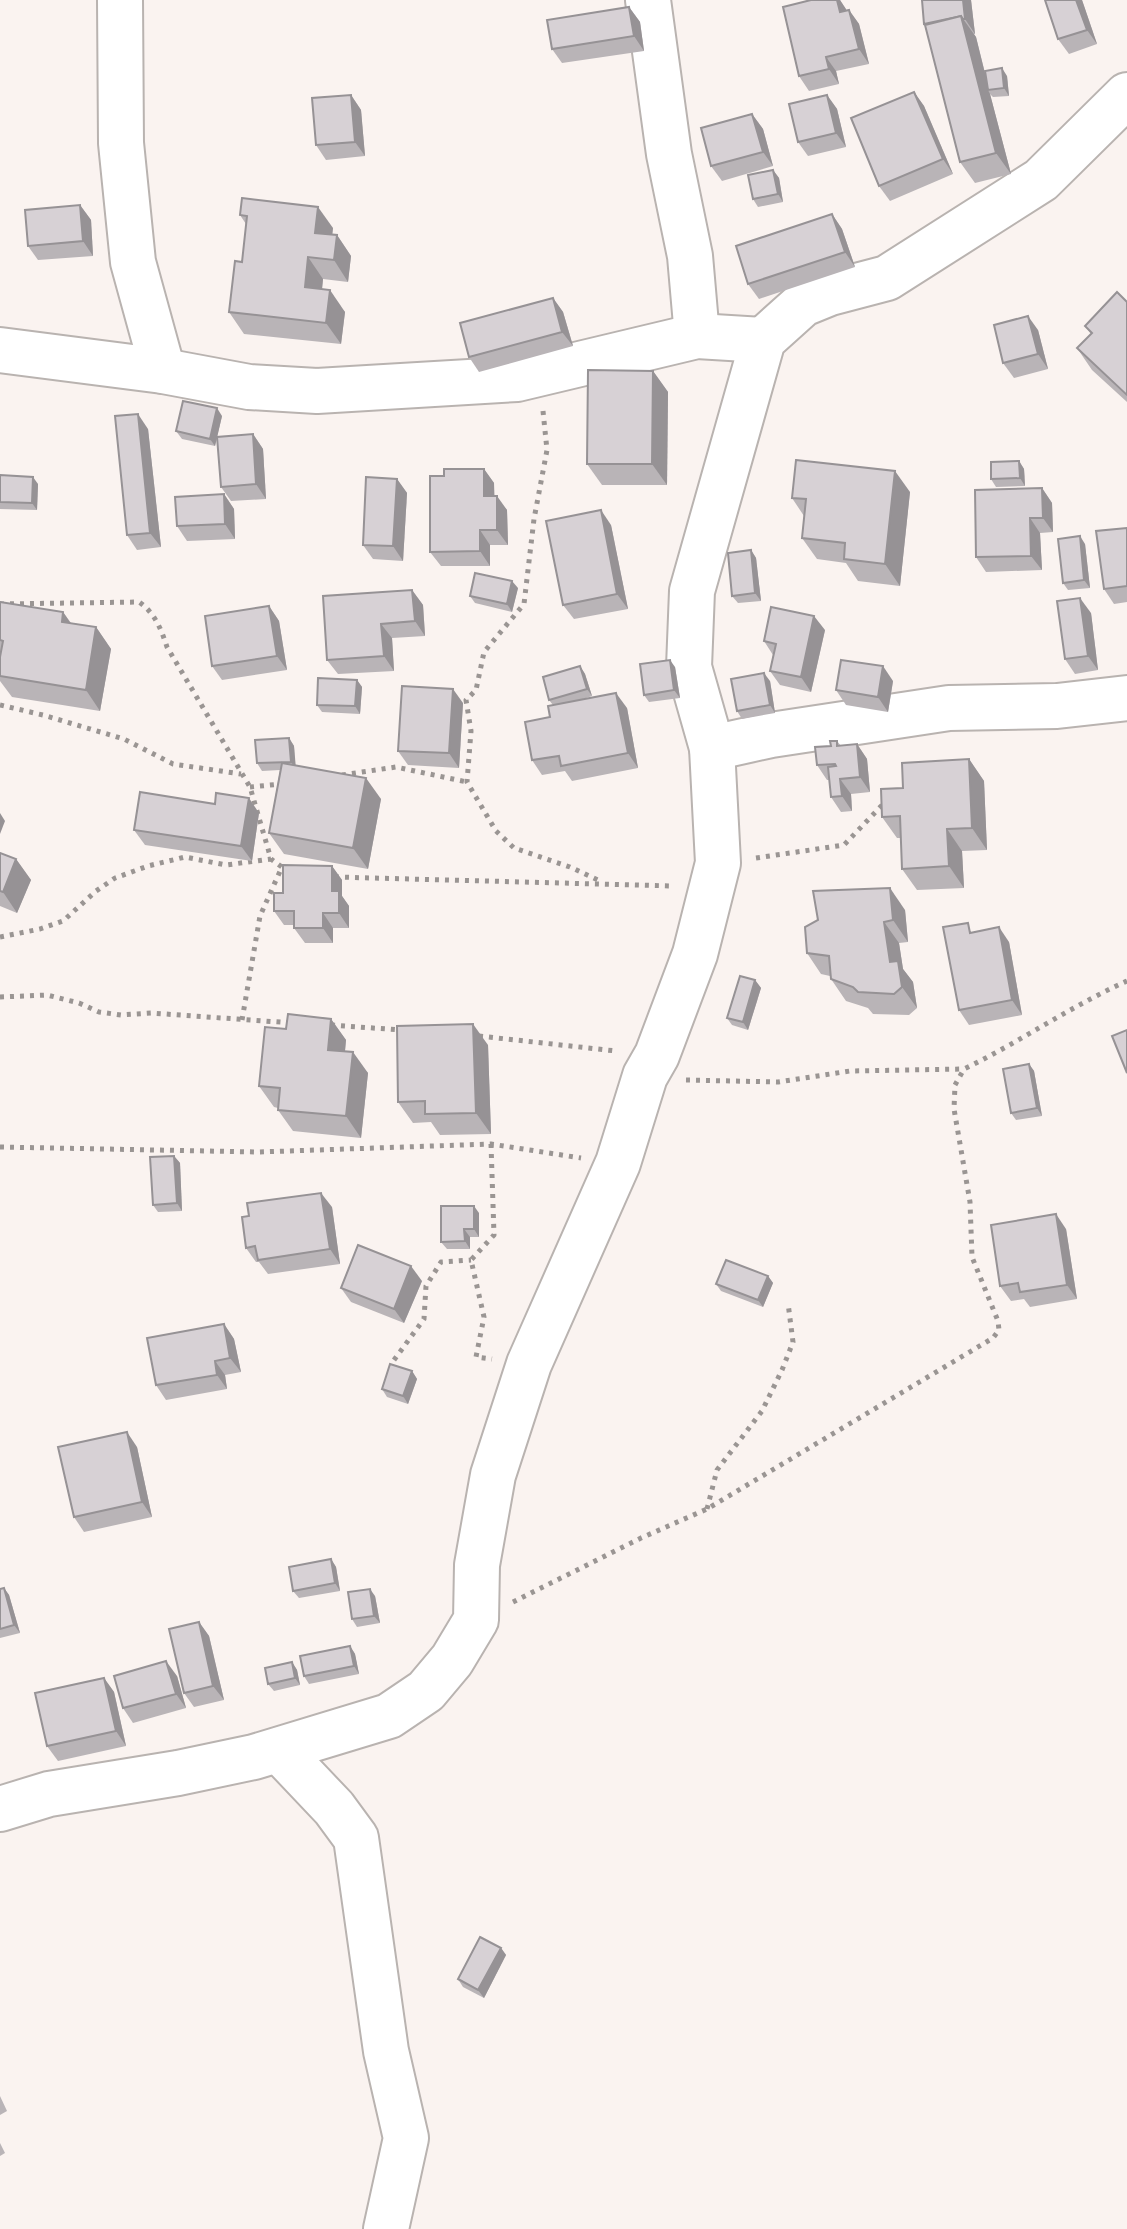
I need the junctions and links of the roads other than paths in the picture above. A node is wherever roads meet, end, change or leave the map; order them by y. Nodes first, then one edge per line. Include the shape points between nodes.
1 (120, 0) edge
2 (648, 0) edge
3 (1127, 95) edge
4 (697, 336) junction
5 (763, 340) junction
6 (0, 350) edge
7 (163, 371) junction
8 (1127, 698) edge
9 (712, 748) junction
10 (279, 1750) junction
11 (0, 1809) edge
12 (386, 2229) edge

1 - 7 street via 121,143 133,262
2 - 4 street via 669,154 690,256
3 - 5 street via 1041,180 887,278 803,304
4 - 5 street
4 - 7 street via 534,376 423,386 317,391 249,387
5 - 9 street via 692,591 689,667
6 - 7 street
8 - 9 street via 1057,706 949,708
9 - 10 street via 715,874 695,954 618,1163 529,1364 493,1475 477,1565 476,1620 426,1691 389,1716
10 - 11 street via 49,1794
10 - 12 street via 356,1838 386,2051 406,2138

